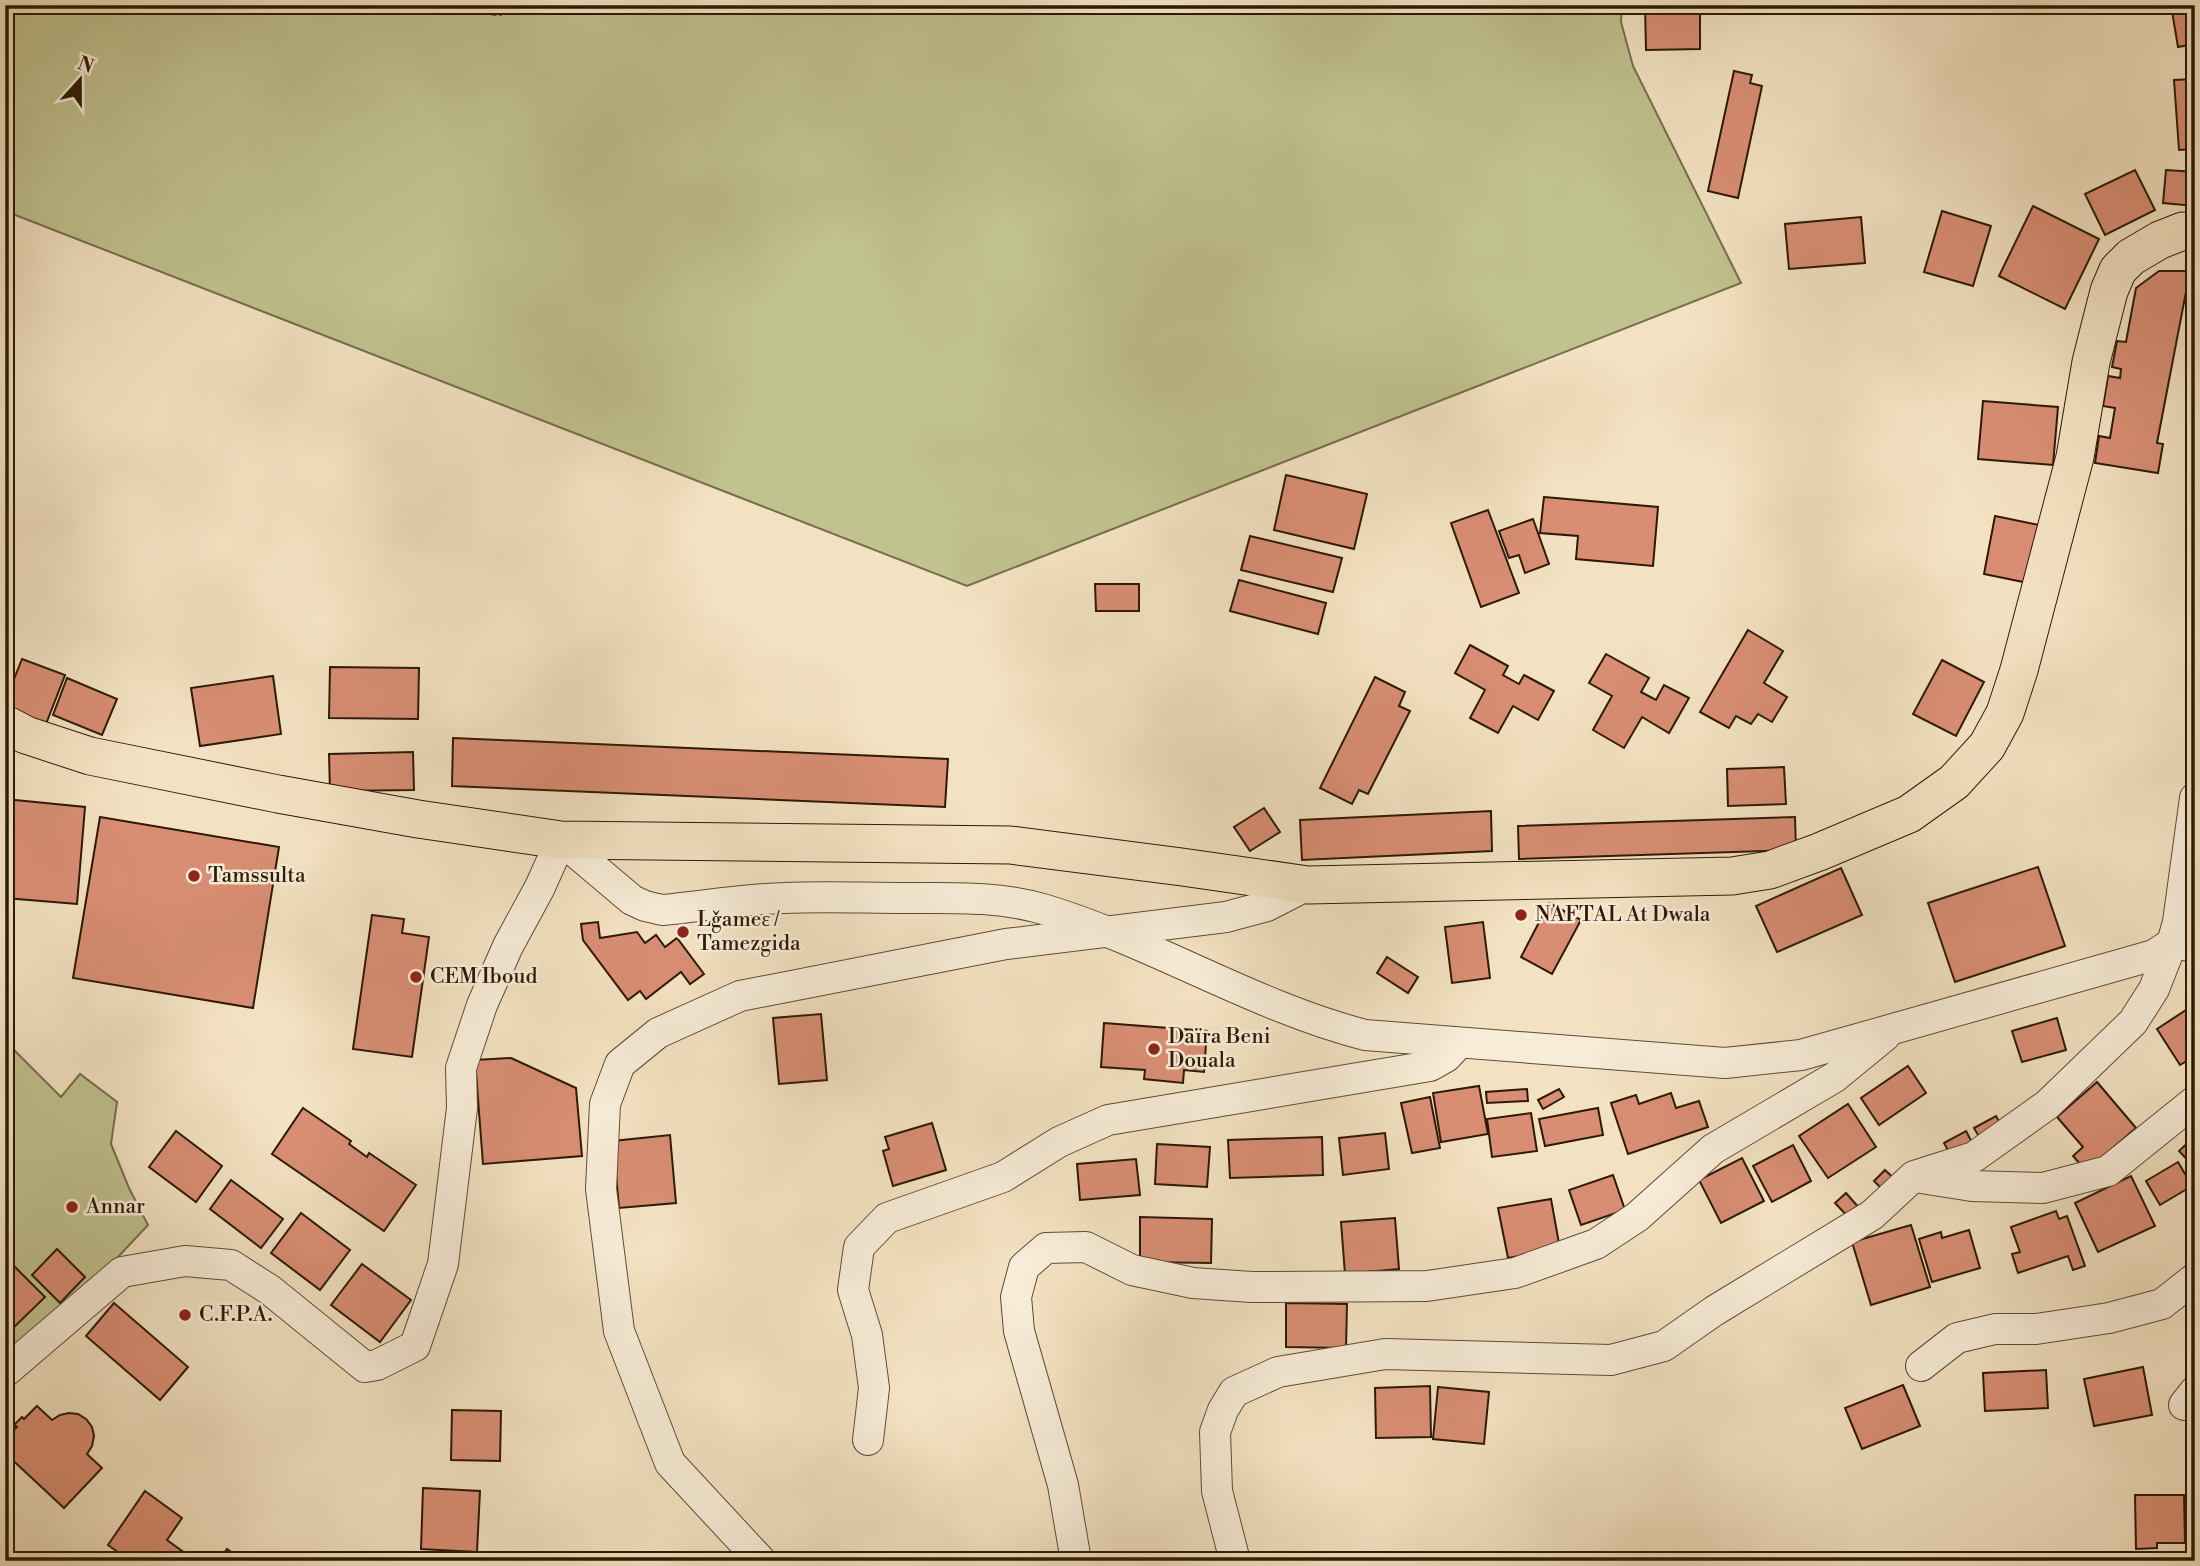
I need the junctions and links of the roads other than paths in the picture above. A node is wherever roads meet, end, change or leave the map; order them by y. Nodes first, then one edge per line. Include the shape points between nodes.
1 (2195, 232) edge
2 (5, 724) edge
3 (2195, 798) edge
4 (561, 840) junction
5 (1308, 885) junction
6 (1108, 932) junction
7 (2183, 945) edge
8 (1894, 1029) junction
9 (1459, 1042) junction
10 (2195, 1101) edge
11 (1914, 1177) junction
12 (2195, 1278) edge
13 (1921, 1366) dead end
14 (5, 1372) edge
15 (868, 1440) dead end
16 (761, 1561) edge
17 (1076, 1561) edge
18 (1235, 1561) edge

1 - 5 main road via 2183,231 2160,240 2118,270 2091,362 2075,457 2006,713 1987,746 1954,782 1909,814 1770,870 1732,876
2 - 4 main road via 90,756 418,819
3 - 7 street via 2178,922
4 - 5 main road via 1010,845
4 - 6 street via 632,900 662,911 782,898 976,898 1044,909
4 - 14 street via 487,993 461,1068 462,1108 443,1264 415,1346 365,1367 270,1290 231,1265 185,1261 122,1272
5 - 6 street via 1267,906 1226,918
6 - 9 street via 1330,1026 1364,1035
6 - 16 street via 1006,944 740,996 658,1033 620,1064 605,1104 601,1189 619,1331 670,1464
7 - 8 street
7 - 11 street via 2133,1021 2047,1105 1975,1157
8 - 9 street via 1801,1055 1725,1063
8 - 17 street via 1835,1077 1713,1149 1637,1217 1596,1244 1515,1273 1427,1286 1252,1287 1193,1283 1132,1270 1086,1247 1046,1248 1024,1267 1016,1297 1019,1331 1063,1485
9 - 15 street via 1430,1066 1108,1120 1059,1142 1003,1177 887,1218 859,1247 853,1290 867,1335 874,1388
10 - 11 street via 2108,1171 2043,1188 1972,1186
11 - 18 street via 1872,1215 1664,1346 1611,1360 1384,1354 1278,1371 1234,1392 1215,1432 1217,1491
12 - 13 street via 2162,1304 2123,1314 2036,1329 1994,1329 1957,1338

